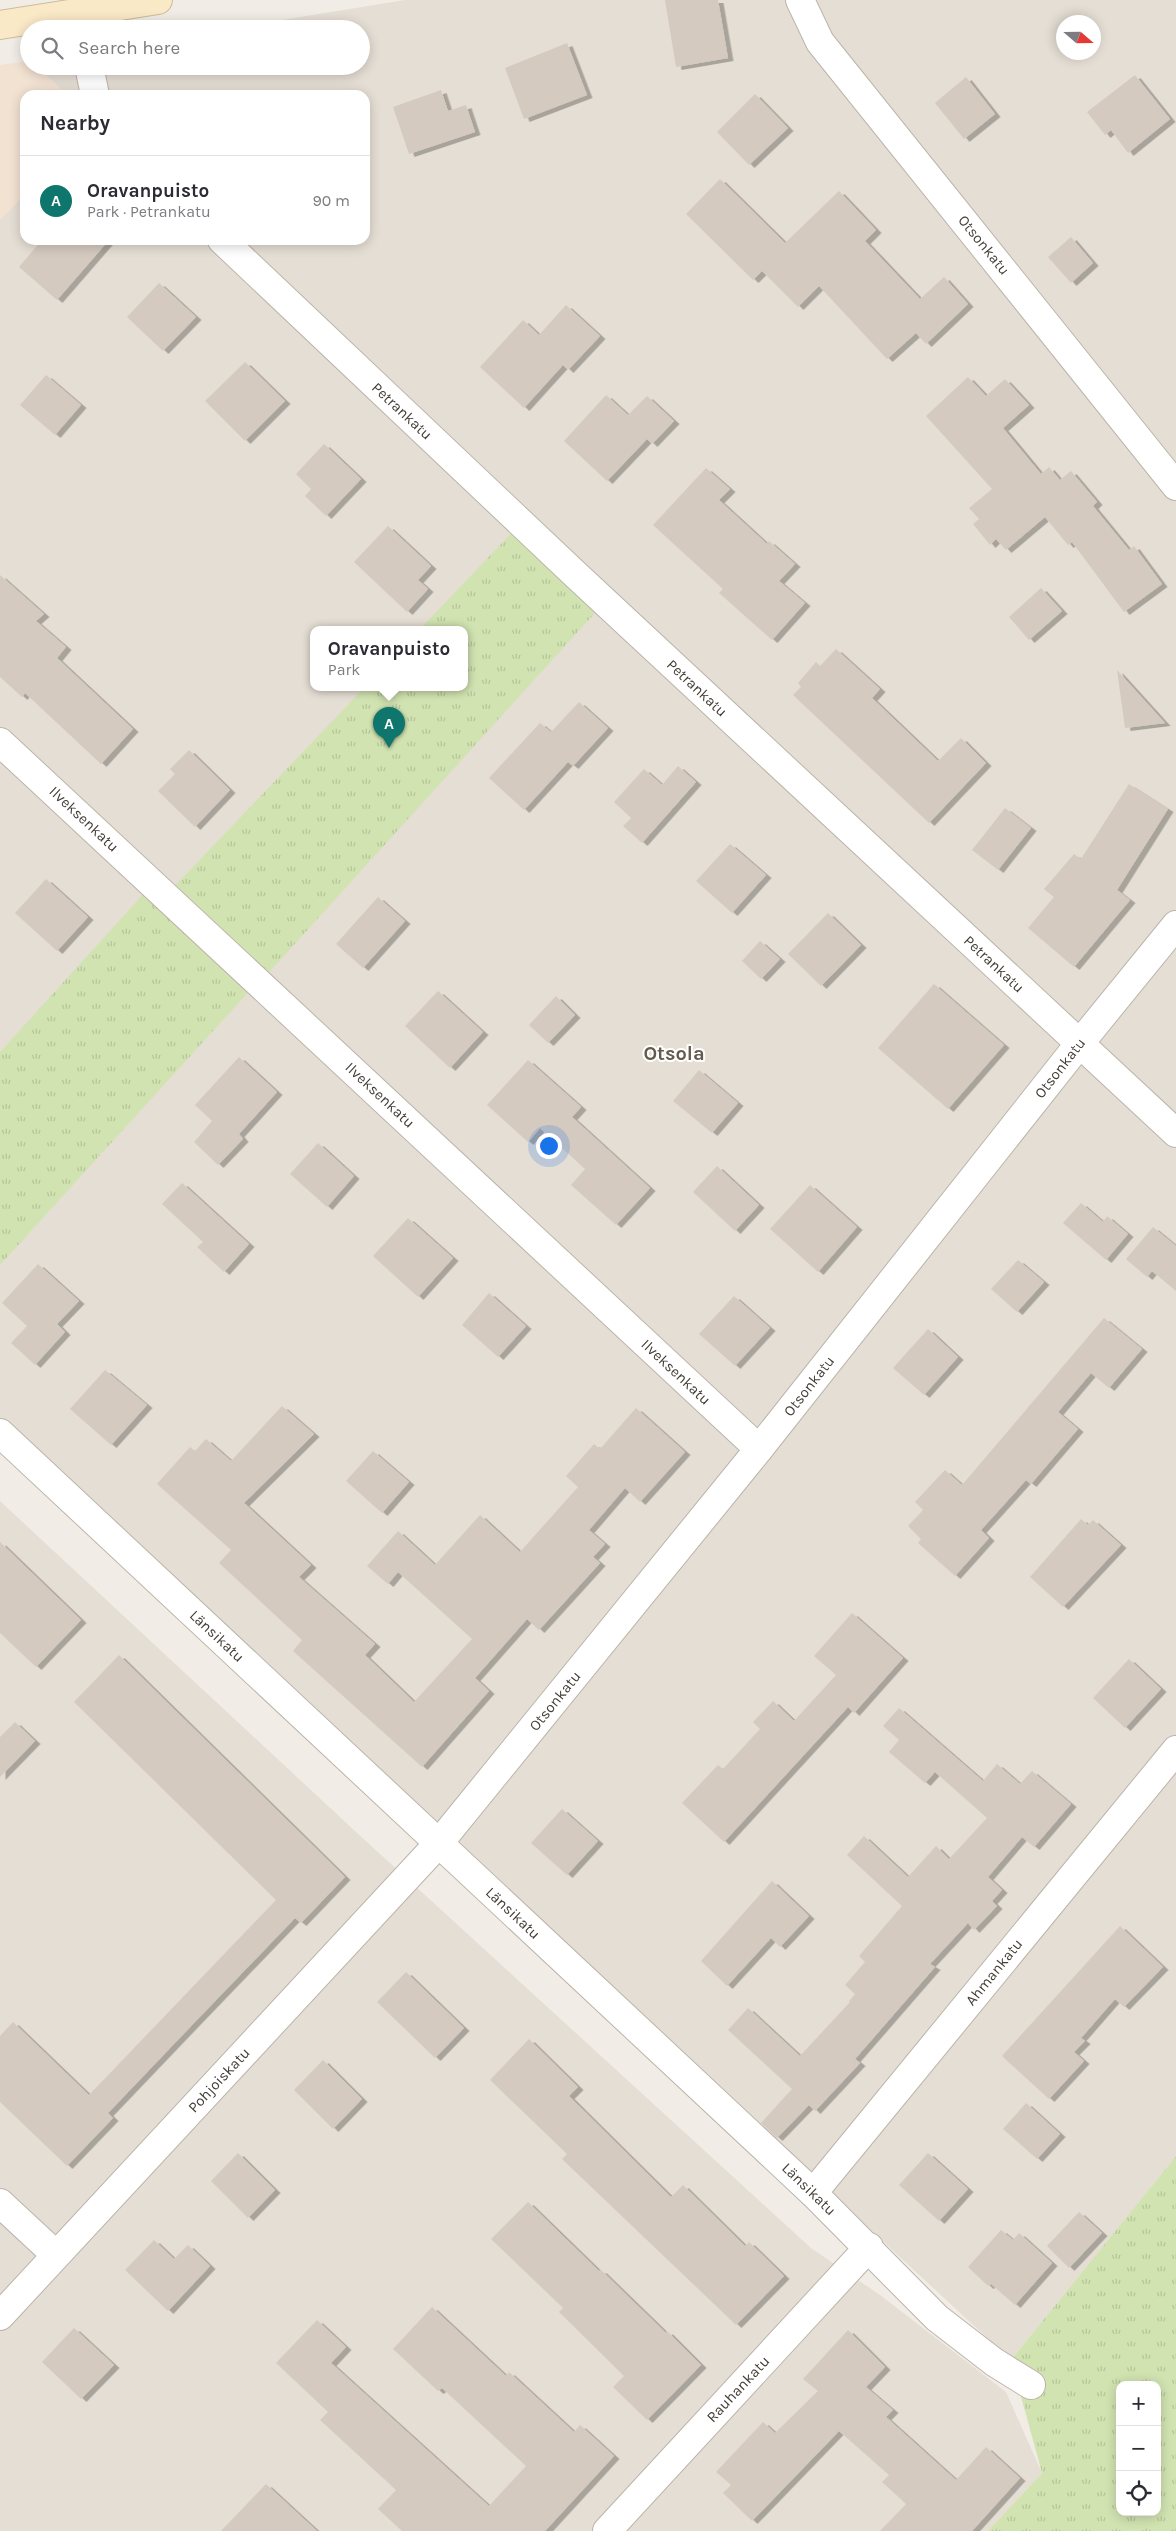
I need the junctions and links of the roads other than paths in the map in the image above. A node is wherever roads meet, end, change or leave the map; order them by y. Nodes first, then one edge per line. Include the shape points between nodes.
1 (158, 0) edge
2 (800, 0) edge
3 (81, 20) edge
4 (20, 24) edge
5 (0, 25) edge
6 (92, 75) edge
7 (94, 90) edge
8 (227, 245) edge
9 (1176, 486) edge
10 (0, 742) edge
11 (1176, 925) edge
12 (1080, 1043) junction
13 (1176, 1133) edge
14 (0, 1433) edge
15 (759, 1449) junction
16 (1176, 1750) edge
17 (439, 1843) junction
18 (813, 2193) junction
19 (0, 2203) edge
20 (868, 2247) junction
21 (56, 2255) junction
22 (0, 2316) edge
23 (1031, 2385) dead end
24 (607, 2531) edge

1 - 3 street
2 - 9 street, Otsonkatu via 820,42
4 - 5 street
6 - 7 street
8 - 12 street, Petrankatu via 576,575
10 - 15 street, Ilveksenkatu
11 - 12 street, Otsonkatu
12 - 13 street, Petrankatu
12 - 15 street, Otsonkatu
14 - 17 street, Länsikatu
15 - 17 street, Otsonkatu
16 - 18 street, Ahmankatu
17 - 18 street, Länsikatu
17 - 21 street, Pohjoiskatu
18 - 20 street, Länsikatu
19 - 21 street
20 - 23 street, Länsikatu via 952,2330
20 - 24 street, Rauhankatu
21 - 22 street, Pohjoiskatu

